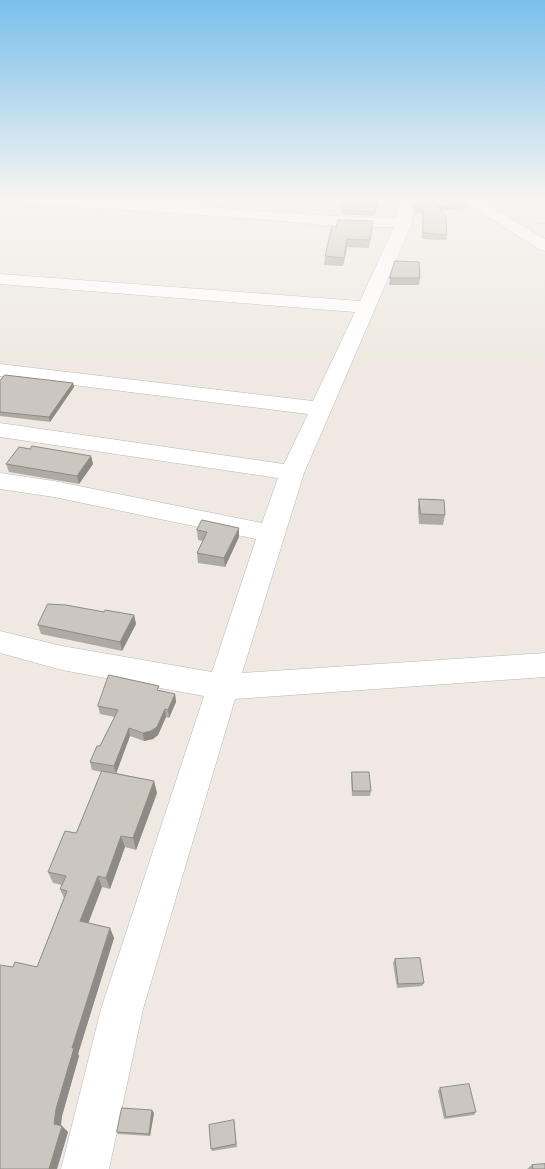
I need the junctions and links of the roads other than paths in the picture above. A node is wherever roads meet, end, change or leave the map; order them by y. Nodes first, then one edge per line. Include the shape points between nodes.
1 (388, 254) edge
2 (0, 279) edge
3 (366, 307) junction
4 (0, 370) edge
5 (322, 409) junction
6 (0, 430) edge
7 (292, 474) junction
8 (0, 481) edge
9 (271, 532) junction
10 (0, 642) edge
11 (545, 665) edge
12 (224, 687) junction
13 (85, 1169) edge

1 - 3 street
2 - 3 street
3 - 5 street
4 - 5 street
5 - 7 street
6 - 7 street
7 - 9 street
8 - 9 street
9 - 12 street
10 - 12 street via 62,658
11 - 12 street
12 - 13 street via 122,1010

